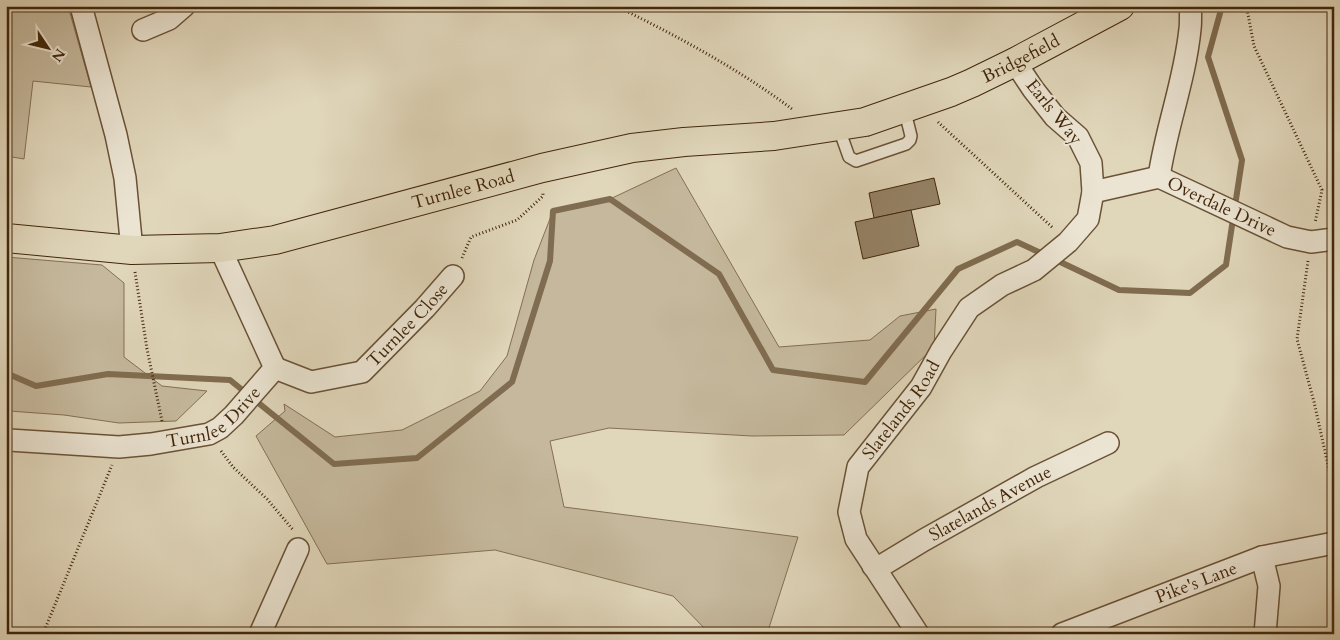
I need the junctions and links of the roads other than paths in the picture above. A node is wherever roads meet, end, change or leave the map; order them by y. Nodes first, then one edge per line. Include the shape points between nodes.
1 (81, 6) edge
2 (184, 6) edge
3 (1120, 6) edge
4 (1191, 6) edge
5 (143, 30) dead end
6 (1015, 62) junction
7 (911, 106) junction
8 (828, 128) junction
9 (1159, 178) junction
10 (1093, 192) junction
11 (6, 238) edge
12 (1334, 239) edge
13 (220, 248) junction
14 (132, 250) junction
15 (453, 276) road end
16 (275, 368) junction
17 (6, 441) edge
18 (1108, 443) dead end
19 (1334, 543) edge
20 (298, 549) road end
21 (1262, 557) junction
22 (873, 566) junction
23 (260, 634) edge
24 (918, 634) edge
25 (1062, 634) edge
26 (1265, 634) edge

1 - 14 street via 125,178
2 - 5 street via 169,19
3 - 6 main road, Bridgefield
4 - 9 street via 1184,62
6 - 7 main road, Bridgefield
6 - 10 street, Earls Way via 1055,116 1078,137 1091,163
7 - 8 main road, Turnlee Road via 865,122
7 - 8 lane via 910,140 856,162
8 - 13 main road, Turnlee Road via 632,148 542,168 275,240
9 - 10 street, Overdale Drive
9 - 12 street, Overdale Drive via 1287,237 1311,242
10 - 22 street, Slatelands Road via 1088,220 1069,240 1034,270 1002,285 970,308 922,387 858,468 849,512 856,539
11 - 14 main road, Turnlee Road
13 - 14 main road, Turnlee Road
13 - 16 street, Turnlee Drive
15 - 16 street, Turnlee Close via 362,372 311,382
16 - 17 street, Turnlee Drive via 234,415 209,434 119,447
18 - 22 street, Slatelands Avenue via 1036,477 881,566
19 - 21 street, Pike's Lane
20 - 23 street
21 - 25 street, Pike's Lane
21 - 26 street via 1269,586
22 - 24 street, Slatelands Road

